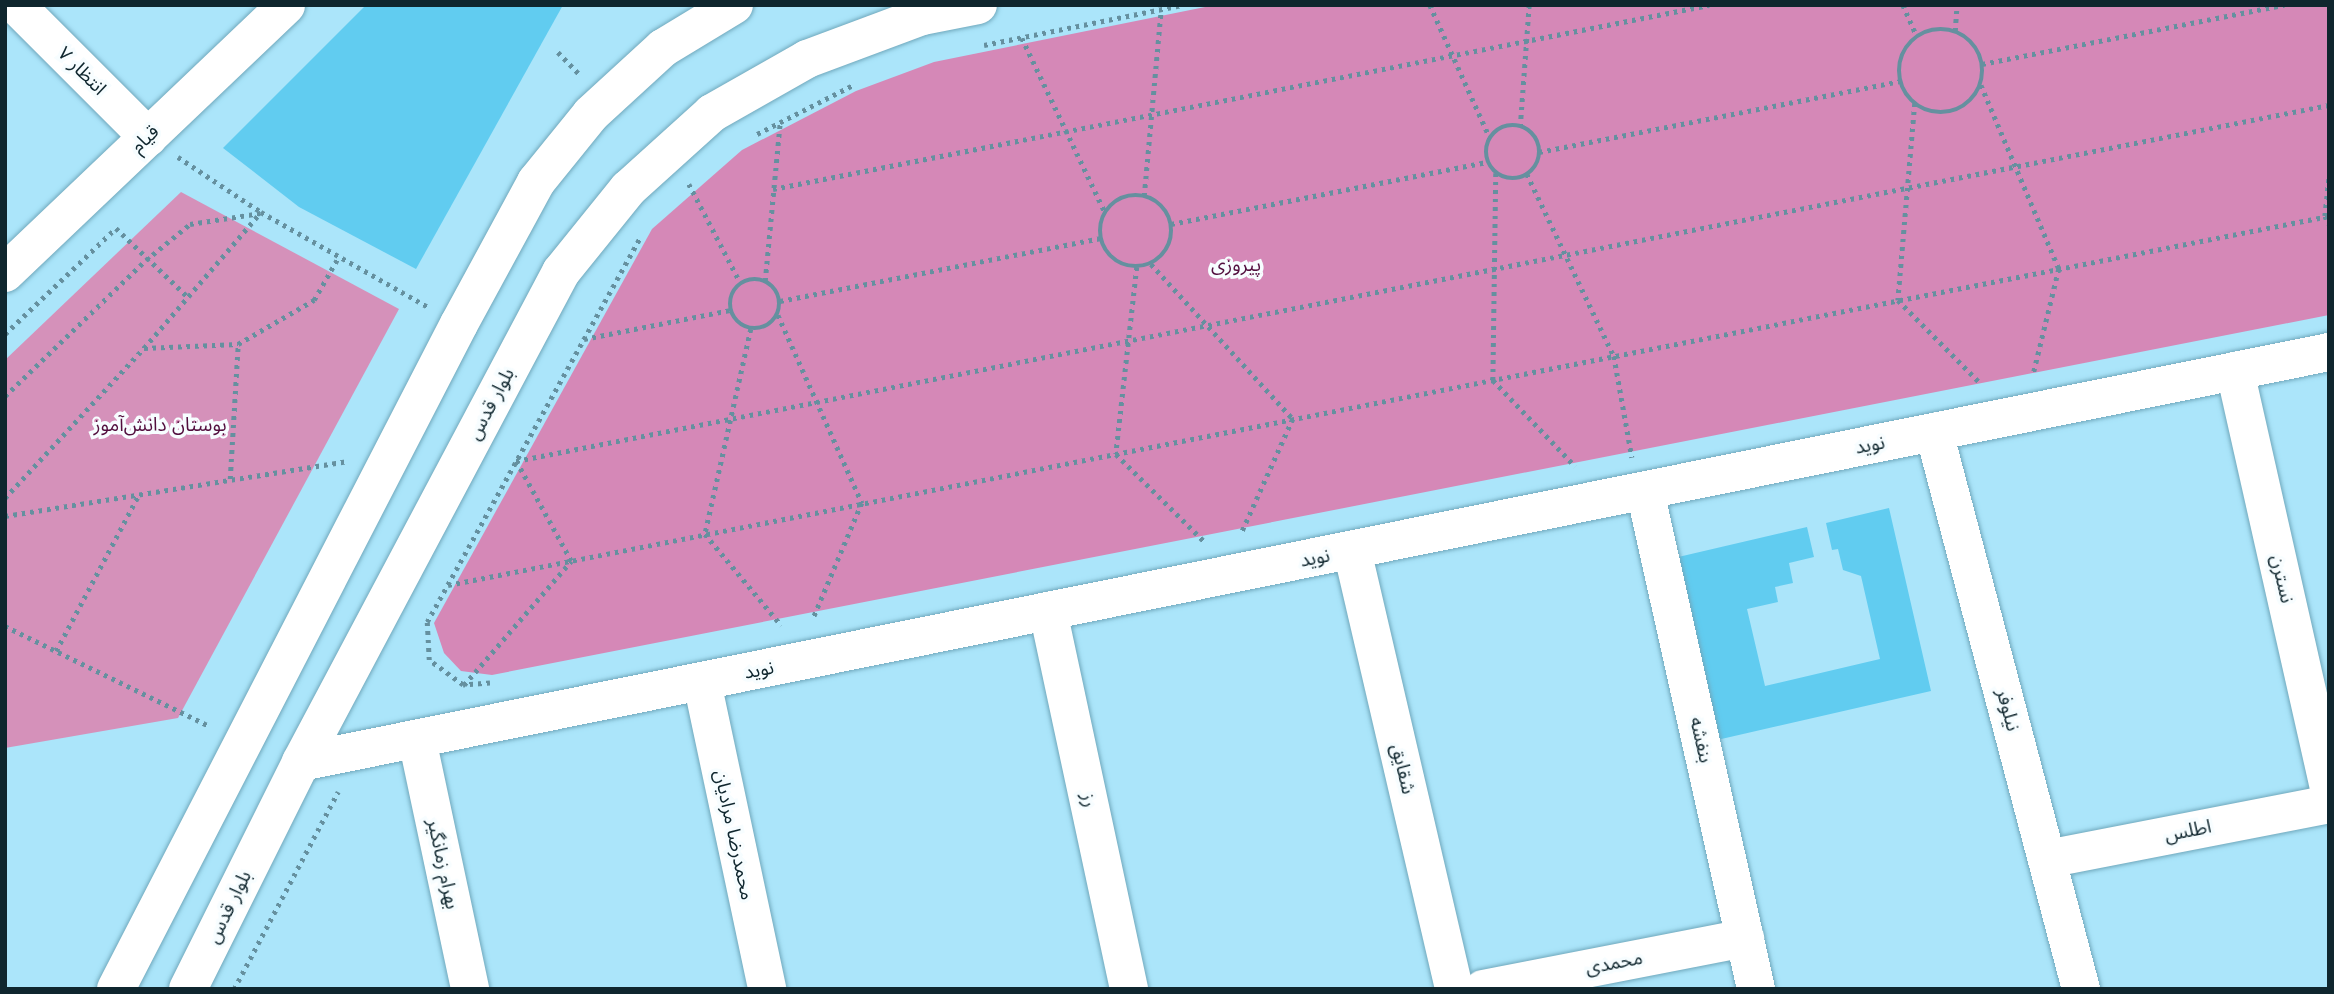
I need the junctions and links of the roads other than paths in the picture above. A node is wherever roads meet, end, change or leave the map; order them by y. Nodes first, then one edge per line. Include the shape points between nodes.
1 (16, 5) edge
2 (286, 5) edge
3 (734, 5) edge
4 (978, 5) edge
5 (148, 137) junction
6 (5, 273) edge
7 (2329, 352) edge
8 (2235, 371) junction
9 (1934, 432) junction
10 (1645, 491) junction
11 (1352, 550) junction
12 (1048, 611) junction
13 (702, 682) junction
14 (243, 738) junction
15 (417, 739) junction
16 (301, 762) junction
17 (2329, 787) edge
18 (2329, 804) edge
19 (2047, 859) junction
20 (1745, 937) junction
21 (116, 989) edge
22 (188, 989) edge
23 (470, 989) edge
24 (767, 989) edge
25 (1129, 989) edge
26 (1454, 989) edge
27 (1483, 989) edge
28 (1756, 989) edge
29 (2081, 989) edge

1 - 5 street, انتظار ۷
2 - 5 street, قیام
3 - 14 street via 663,48 590,114 536,182
4 - 16 street, بلوار قدس via 922,16 807,59 712,113 628,189 561,272
5 - 6 street, قیام
7 - 8 street, نوید
8 - 9 street, نوید
8 - 17 street, نسترن
9 - 10 street, نوید
9 - 19 street, نیلوفر
10 - 11 street, نوید
10 - 20 street, بنفشه
11 - 12 street, نوید
11 - 26 street, شقایق
12 - 13 street, نوید
12 - 25 street, رز
13 - 15 street, نوید
13 - 24 street, محمدرضا مرادیان
14 - 16 street
14 - 21 street
15 - 16 street, نوید
15 - 23 street, بهرام زمانگیر
16 - 22 street, بلوار قدس
18 - 19 street, اطلس
19 - 29 street, نیلوفر
20 - 27 street, محمدی
20 - 28 street, بنفشه

